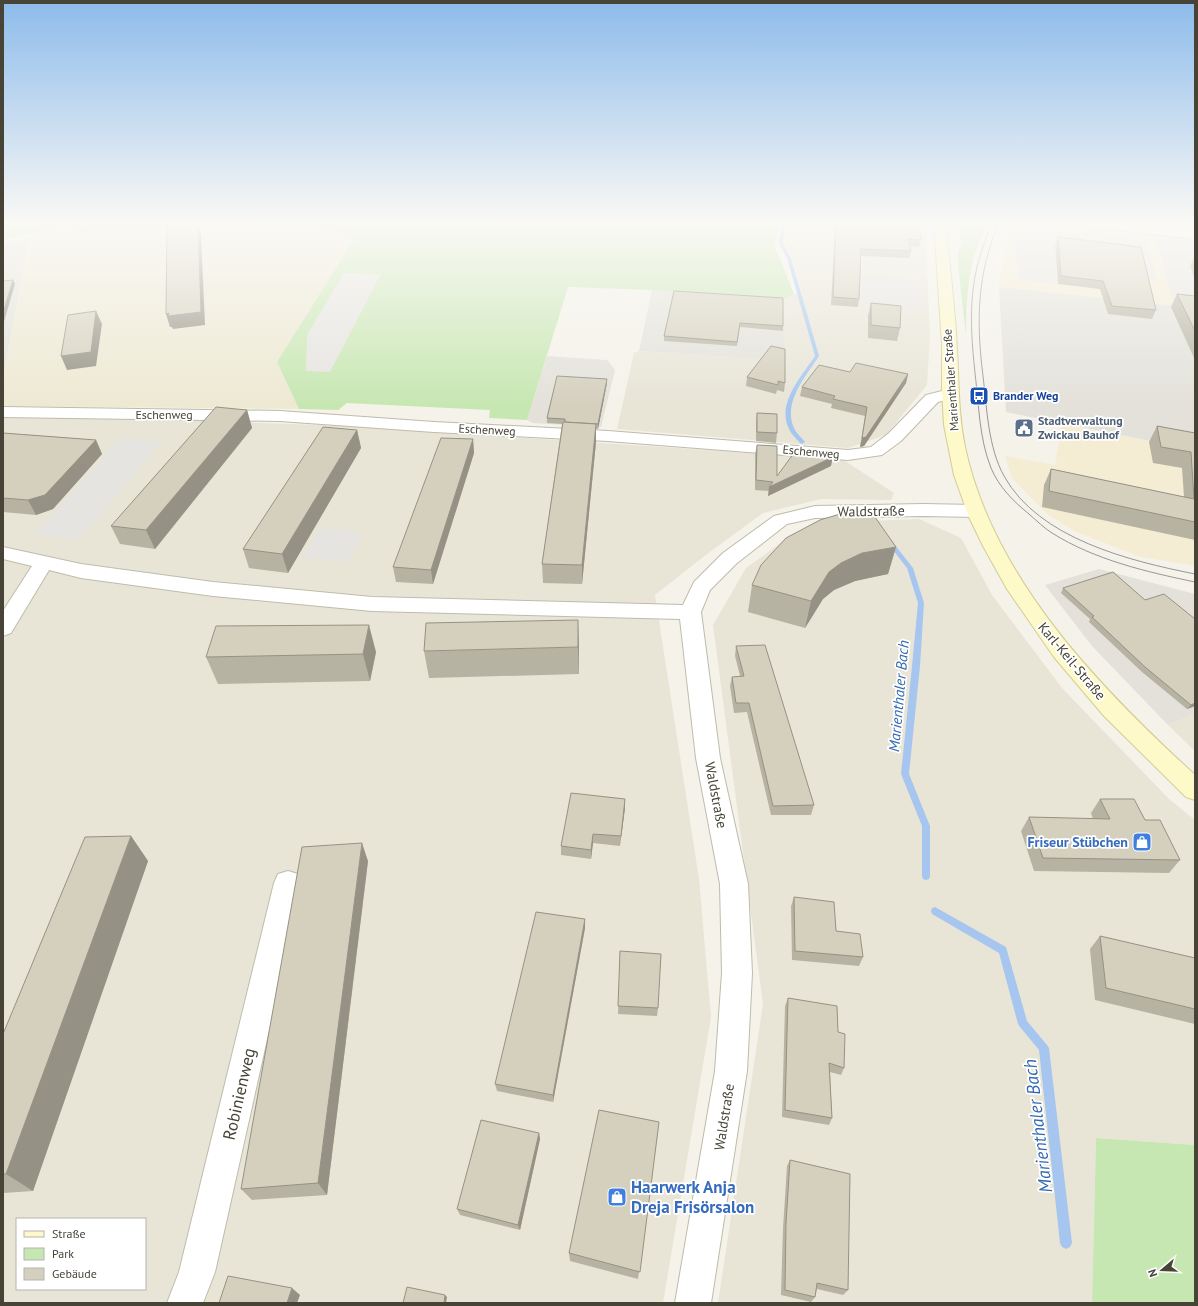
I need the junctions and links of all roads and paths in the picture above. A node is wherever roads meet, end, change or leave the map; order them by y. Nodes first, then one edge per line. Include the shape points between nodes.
1 (945, 283) edge
2 (950, 394) junction
3 (3, 412) edge
4 (976, 511) junction
5 (3, 553) edge
6 (44, 563) junction
7 (690, 612) junction
8 (3, 628) edge
9 (1195, 790) edge
10 (288, 883) dead end
11 (185, 1303) edge
12 (693, 1303) edge

1 - 2 main road, Marienthaler Straße
2 - 3 street, Eschenweg via 932,398 895,437 876,451 848,455 608,436 442,428 280,416
2 - 4 main road, Marienthaler Straße via 963,476
4 - 7 street, Waldstraße via 815,512 781,520 730,558 701,587
4 - 9 main road, Karl-Keil-Straße via 1007,573 1053,640 1116,713
5 - 6 street
6 - 7 street via 81,571 213,589 372,604
6 - 8 street
7 - 12 street, Waldstraße via 708,758 734,884 737,973 731,1070
10 - 11 street, Robinienweg via 197,1272

